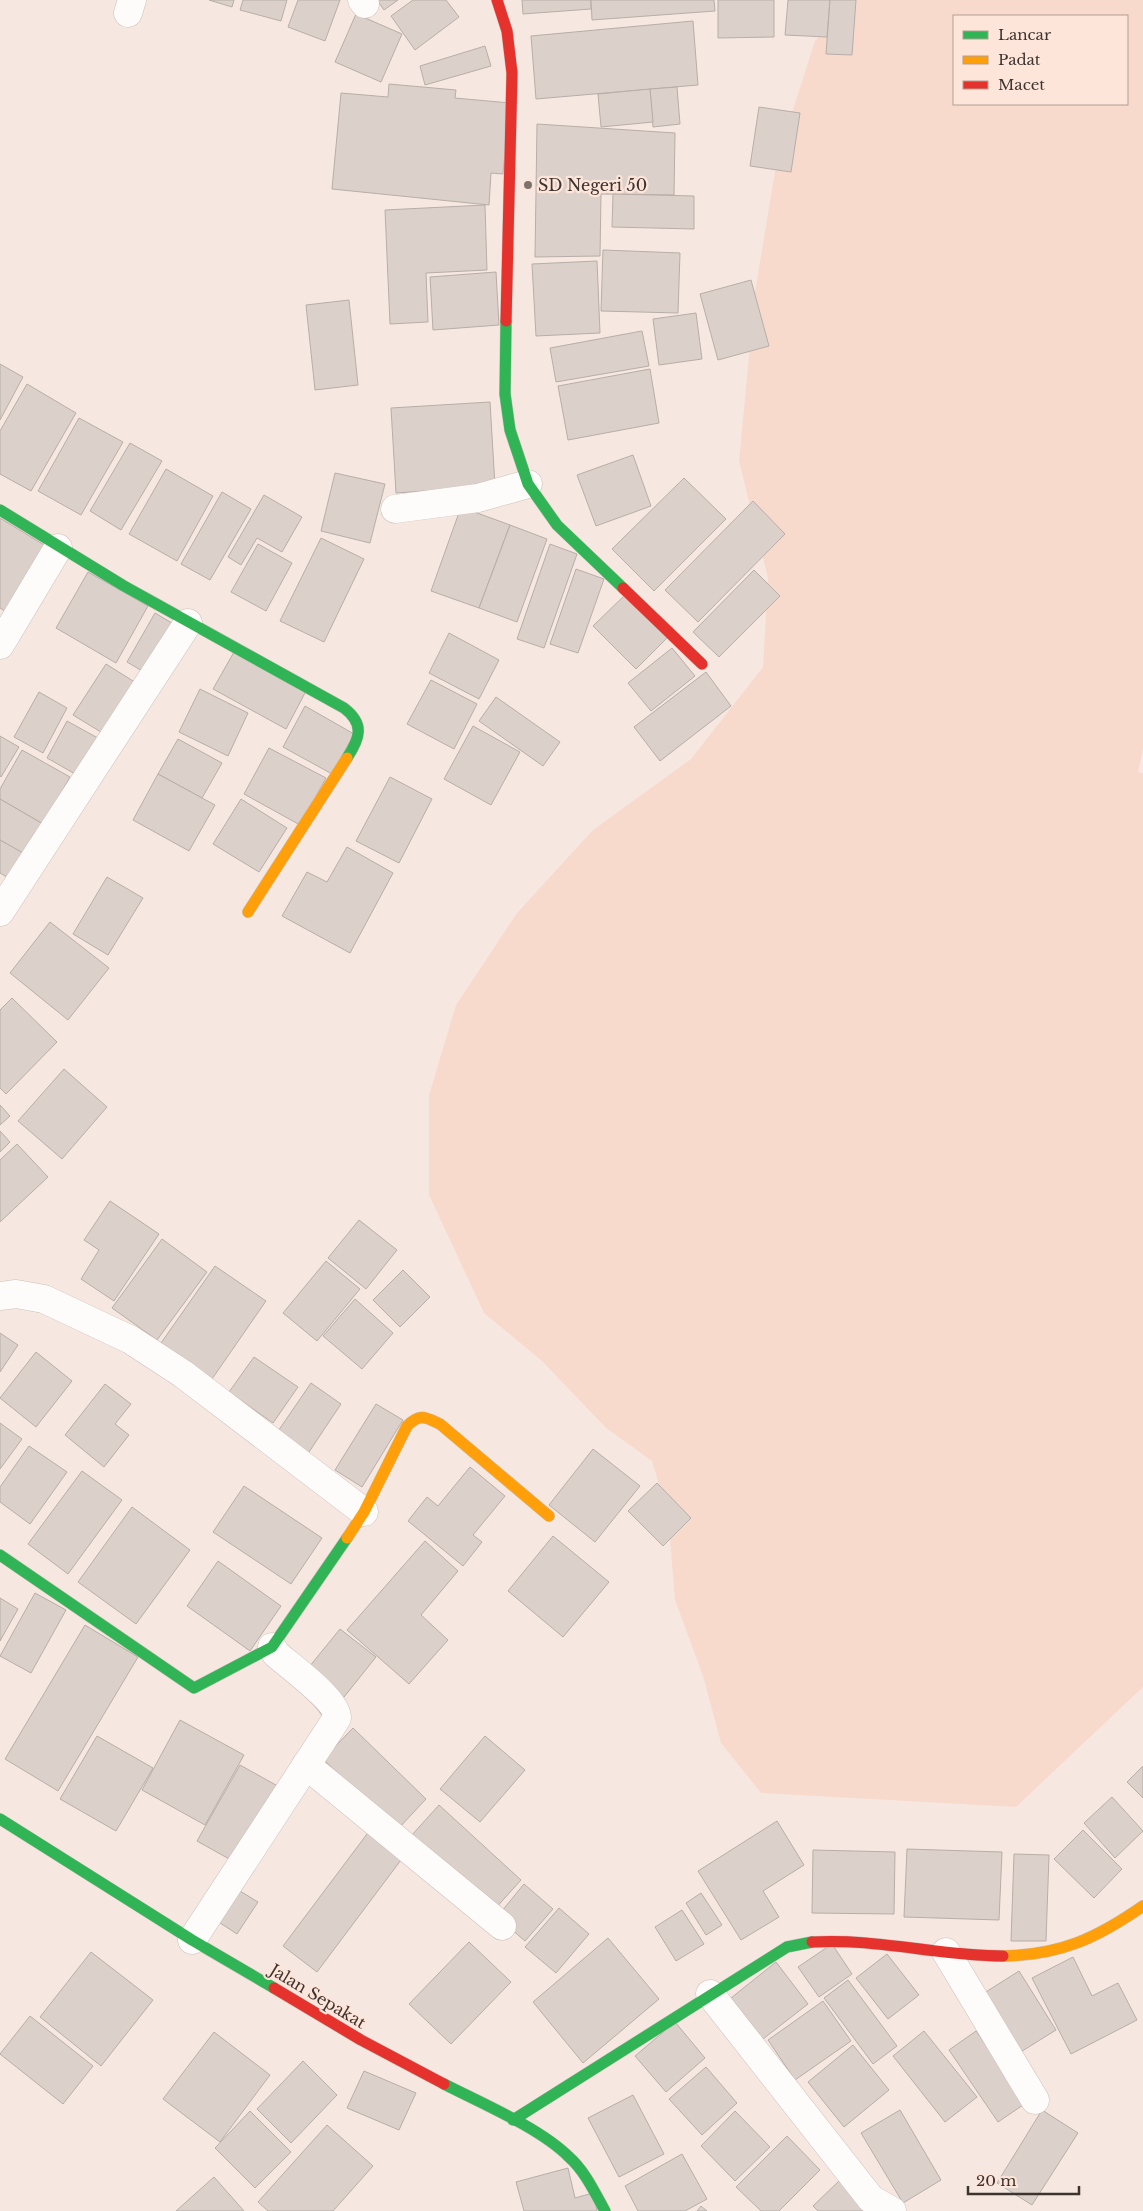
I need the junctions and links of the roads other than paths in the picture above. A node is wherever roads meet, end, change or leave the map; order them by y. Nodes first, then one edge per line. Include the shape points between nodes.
1 (497, 0) edge
2 (528, 484) junction
3 (395, 509) dead end
4 (0, 510) edge
5 (58, 548) junction
6 (188, 623) junction
7 (0, 645) edge
8 (702, 664) dead end
9 (0, 912) edge
10 (248, 912) dead end
11 (0, 1296) edge
12 (364, 1512) junction
13 (549, 1516) dead end
14 (0, 1555) edge
15 (272, 1647) junction
16 (306, 1765) junction
17 (0, 1819) edge
18 (1143, 1906) edge
19 (502, 1926) dead end
20 (192, 1940) junction
21 (946, 1952) junction
22 (710, 1994) junction
23 (1035, 2100) dead end
24 (513, 2120) junction
25 (605, 2211) edge
26 (892, 2211) edge

1 - 2 street via 507,31 512,73 505,394 510,430
2 - 3 street via 478,498
2 - 8 street via 557,525
4 - 5 street
5 - 6 street
5 - 7 street
6 - 9 street
6 - 10 street via 338,703 352,712 359,729 354,747
11 - 12 street via 16,1294 44,1299 131,1340 184,1374
12 - 13 street via 407,1426 420,1416 440,1424
12 - 15 street
14 - 15 street via 194,1688
15 - 16 street via 331,1702 337,1713 335,1722
16 - 19 street
16 - 20 street
17 - 20 street, Jalan Sepakat
18 - 21 street via 1098,1936 1067,1949 1033,1956 1000,1957
20 - 24 street, Jalan Sepakat via 360,2040
21 - 22 street via 845,1941 799,1943 763,1960
21 - 23 street
22 - 24 street
22 - 26 street via 871,2199
24 - 25 street, Jalan Sepakat via 555,2144 571,2158

